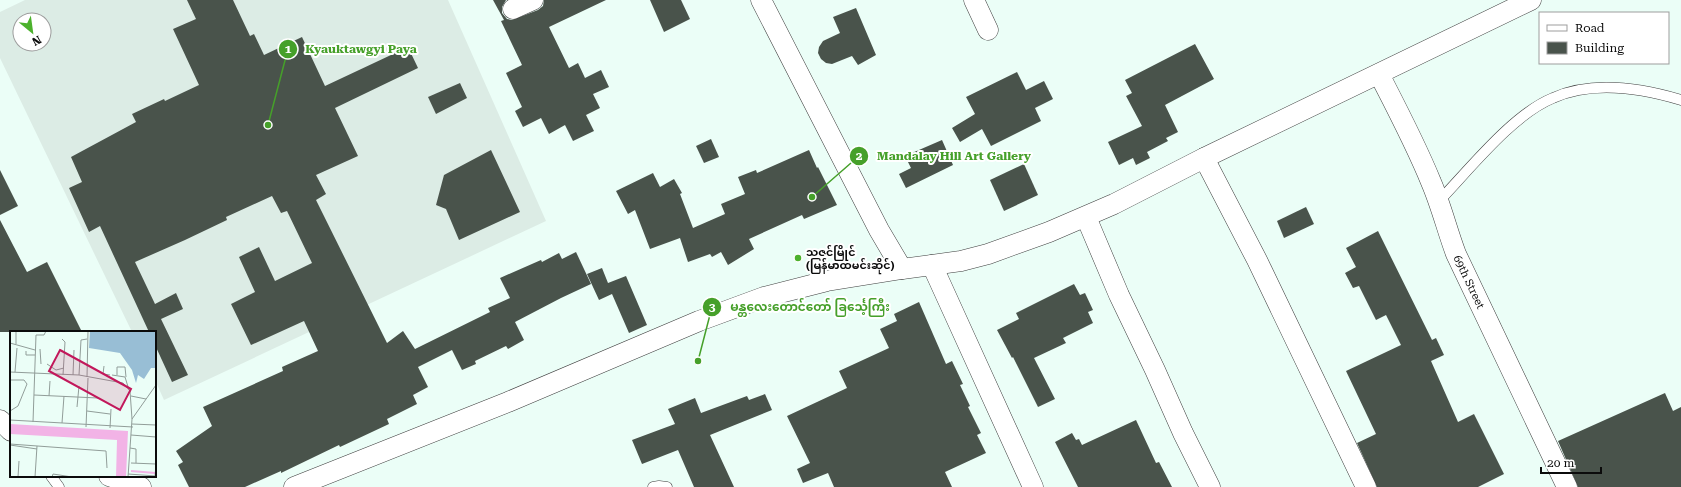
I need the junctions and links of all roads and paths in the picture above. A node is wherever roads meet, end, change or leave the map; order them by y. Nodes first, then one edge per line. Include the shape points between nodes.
1 (533, 0) edge
2 (761, 0) edge
3 (974, 0) edge
4 (1532, 0) edge
5 (513, 9) dead end
6 (988, 30) dead end
7 (1379, 74) junction
8 (1681, 100) edge
9 (1204, 158) junction
10 (1438, 201) junction
11 (1086, 217) junction
12 (932, 265) junction
13 (902, 268) junction
14 (0, 420) edge
15 (10, 430) edge
16 (52, 477) edge
17 (112, 477) edge
18 (59, 487) edge
19 (141, 487) edge
20 (294, 487) edge
21 (652, 487) edge
22 (667, 487) edge
23 (1033, 487) edge
24 (1210, 487) edge
25 (1366, 487) edge
26 (1566, 487) edge

1 - 5 street
2 - 13 street via 879,230
3 - 6 street
4 - 7 street
7 - 9 street
7 - 10 street, 69th Street via 1420,156
8 - 10 lane via 1623,88 1575,91 1553,98 1533,109 1516,123
9 - 11 street
9 - 25 street via 1260,267
10 - 26 street, 69th Street via 1456,254
11 - 12 street via 988,254
11 - 24 street via 1119,295
12 - 13 street
12 - 23 street
13 - 20 street via 827,281 764,298 699,321 493,408
14 - 15 street
16 - 18 lane
17 - 19 street
21 - 22 lane

